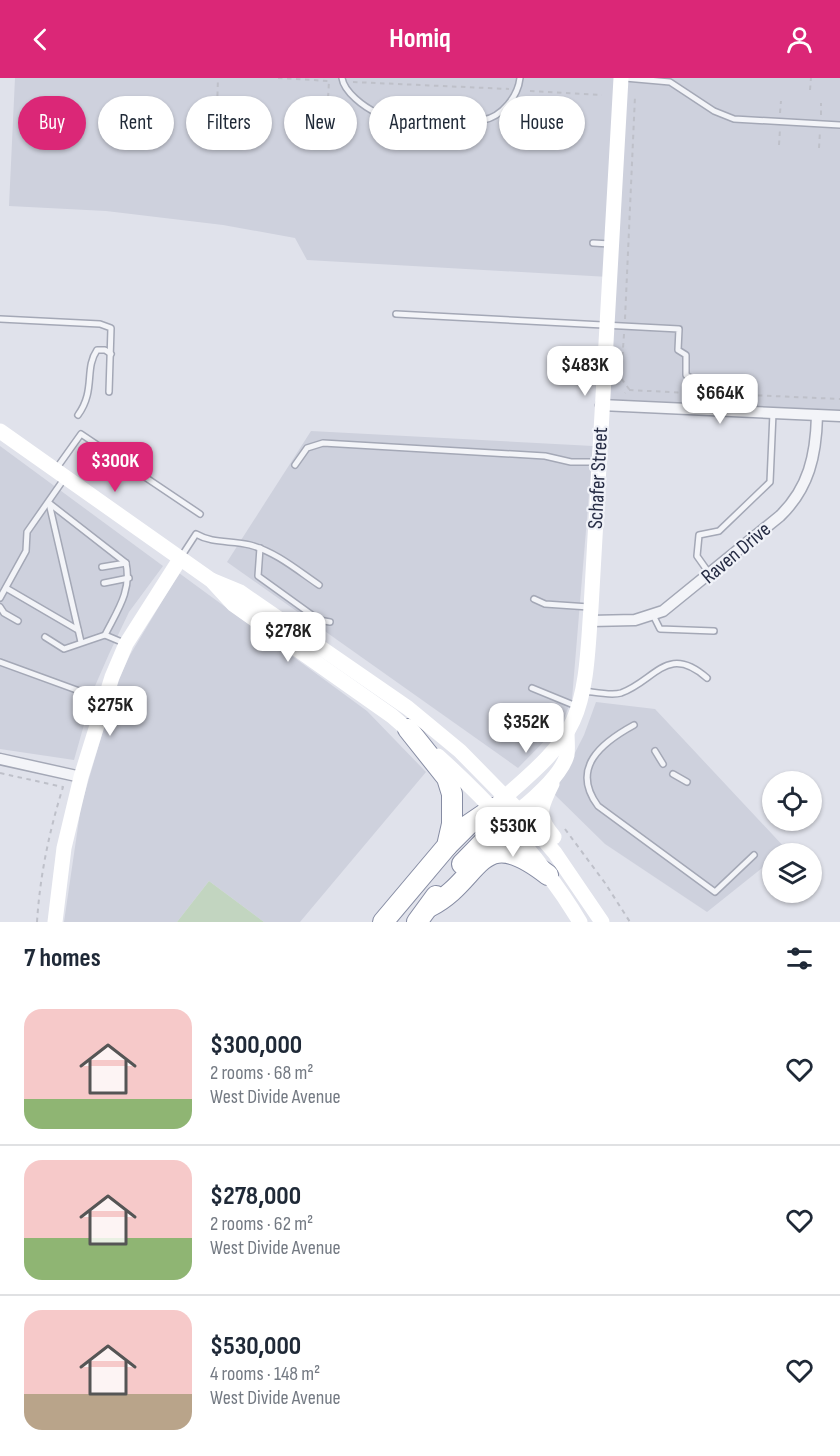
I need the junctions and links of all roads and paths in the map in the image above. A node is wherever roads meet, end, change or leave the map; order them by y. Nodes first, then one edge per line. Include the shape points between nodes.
1 (218, 78) edge
2 (278, 78) edge
3 (342, 78) edge
4 (520, 78) edge
5 (623, 78) edge
6 (811, 78) edge
7 (353, 81) dead end
8 (509, 89) dead end
9 (810, 90) dead end
10 (530, 91) dead end
11 (602, 95) dead end
12 (218, 96) edge
13 (328, 96) edge
14 (636, 96) dead end
15 (781, 101) dead end
16 (821, 103) dead end
17 (780, 116) dead end
18 (820, 117) dead end
19 (840, 125) edge
20 (780, 129) dead end
21 (820, 131) dead end
22 (779, 145) dead end
23 (819, 148) dead end
24 (593, 243) dead end
25 (611, 244) junction
26 (396, 314) dead end
27 (0, 319) edge
28 (606, 324) junction
29 (625, 325) junction
30 (111, 354) junction
31 (628, 390) junction
32 (109, 392) dead end
33 (625, 393) dead end
34 (689, 393) dead end
35 (704, 393) dead end
36 (840, 399) edge
37 (601, 405) junction
38 (695, 410) junction
39 (773, 413) junction
40 (78, 415) dead end
41 (817, 416) junction
42 (840, 416) edge
43 (0, 431) edge
44 (599, 462) junction
45 (295, 465) dead end
46 (60, 474) junction
47 (49, 503) junction
48 (200, 514) dead end
49 (260, 548) junction
50 (180, 559) junction
51 (126, 563) junction
52 (102, 567) dead end
53 (710, 575) junction
54 (129, 578) junction
55 (211, 580) junction
56 (104, 583) dead end
57 (319, 585) dead end
58 (6, 588) junction
59 (0, 598) edge
60 (534, 599) dead end
61 (0, 606) edge
62 (590, 614) junction
63 (653, 615) junction
64 (18, 621) dead end
65 (330, 622) dead end
66 (78, 630) junction
67 (714, 631) dead end
68 (105, 635) junction
69 (45, 637) dead end
70 (81, 642) junction
71 (126, 644) junction
72 (0, 662) edge
73 (707, 678) dead end
74 (532, 688) dead end
75 (581, 690) junction
76 (105, 701) junction
77 (577, 707) junction
78 (634, 725) dead end
79 (408, 729) junction
80 (567, 731) junction
81 (655, 751) dead end
82 (0, 759) edge
83 (663, 764) dead end
84 (560, 768) junction
85 (0, 773) edge
86 (673, 774) dead end
87 (81, 777) junction
88 (687, 782) dead end
89 (505, 809) junction
90 (561, 824) dead end
91 (447, 846) junction
92 (754, 855) dead end
93 (557, 872) junction
94 (423, 915) edge
95 (37, 922) edge
96 (54, 922) edge
97 (383, 922) edge
98 (580, 922) edge
99 (602, 922) edge
100 (630, 922) edge

1 - 12 path
2 - 13 path via 329,81
3 - 4 lane via 346,88 378,114 483,120 499,113 519,90
5 - 19 lane via 670,82 714,111 734,119
5 - 25 street, Schafer Street
6 - 9 path
7 - 8 path
10 - 11 path
14 - 29 path
15 - 17 path
16 - 18 path
20 - 22 path
21 - 23 path
24 - 25 lane
25 - 28 street, Schafer Street
26 - 28 lane
27 - 30 lane via 100,324 111,328
28 - 29 lane
28 - 37 street, Schafer Street
29 - 31 path via 621,378
29 - 38 lane via 679,329 678,350 686,355 686,375 696,381
30 - 32 lane
30 - 40 lane via 97,350 92,357 87,402
31 - 33 path
31 - 34 path
35 - 36 path
37 - 38 street
37 - 44 street, Schafer Street
38 - 39 street
39 - 41 street
39 - 53 lane via 770,482 719,531 699,535 697,556
41 - 42 street
41 - 53 street, Raven Drive via 813,461 799,494 780,516
43 - 46 street
44 - 45 lane via 323,443 307,448
44 - 62 street, Schafer Street
46 - 47 lane
46 - 48 lane via 81,434
46 - 50 street
47 - 51 lane
47 - 58 lane via 27,532 26,551
47 - 66 lane via 69,574
49 - 50 lane via 206,540 196,534
49 - 57 lane
49 - 65 lane via 258,576 319,620
50 - 55 street
50 - 71 street
51 - 52 lane
51 - 54 lane
53 - 63 street, Raven Drive
54 - 56 lane
54 - 68 lane via 126,593
55 - 79 street via 233,603
55 - 89 street via 240,592 408,708 453,745
58 - 59 lane
58 - 66 lane
60 - 62 lane
61 - 64 lane
62 - 63 street, Raven Drive via 624,621
62 - 75 street, Schafer Street
63 - 67 lane via 660,629
66 - 70 lane
68 - 70 lane
68 - 71 lane
69 - 70 lane via 64,649
71 - 76 street
72 - 76 lane
73 - 75 lane via 687,666 667,664 618,694
74 - 77 lane
75 - 77 street, Schafer Street
76 - 87 street
77 - 80 street, Schafer Street
78 - 92 lane via 606,740 590,762 588,792 598,806 715,892
79 - 89 street
79 - 91 highway via 442,770 450,786 453,814
80 - 84 street, Schafer Street via 567,756
80 - 89 street, Schafer Street
81 - 83 lane
82 - 87 street
84 - 89 street, Schafer Street
84 - 93 street via 541,809 542,823 554,837
85 - 95 path via 63,787 42,866
86 - 88 lane
87 - 96 street via 61,864
89 - 91 highway via 468,825
89 - 93 street
89 - 94 highway via 442,885
90 - 100 path
91 - 97 highway
93 - 94 highway via 519,855 494,853
93 - 98 street
93 - 99 street

